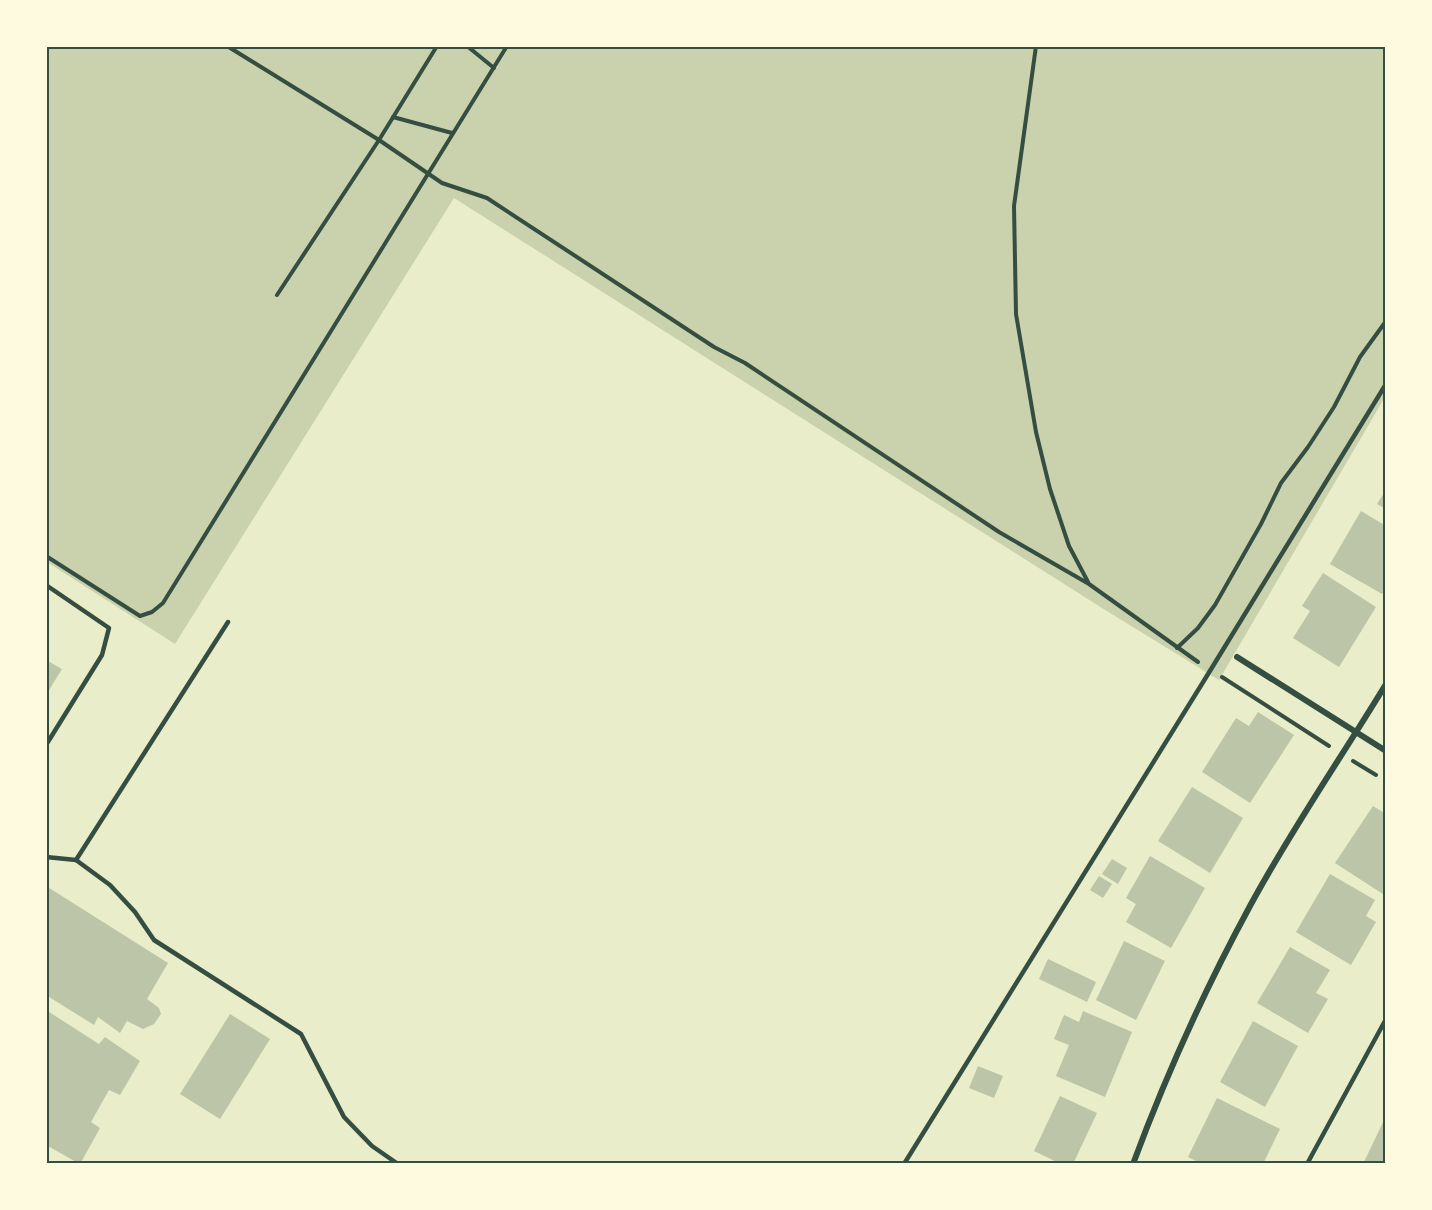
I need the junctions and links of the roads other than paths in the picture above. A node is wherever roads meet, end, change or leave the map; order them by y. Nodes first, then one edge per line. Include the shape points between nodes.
1 (1386, 384) edge
2 (46, 585) edge
3 (228, 622) dead end
4 (1237, 657) dead end
5 (1386, 684) edge
6 (1356, 732) junction
7 (46, 745) edge
8 (1386, 751) edge
9 (46, 857) edge
10 (76, 860) junction
11 (1386, 1019) edge
12 (398, 1164) edge
13 (904, 1164) edge
14 (1133, 1164) edge
15 (1307, 1164) edge

1 - 13 lane
2 - 7 lane via 109,628 102,655
3 - 10 lane
4 - 6 street
5 - 6 street
6 - 8 street
6 - 14 street via 1251,905 1207,990 1157,1099
9 - 10 lane
10 - 12 lane via 110,885 154,940 301,1034 344,1118 372,1146
11 - 15 lane

